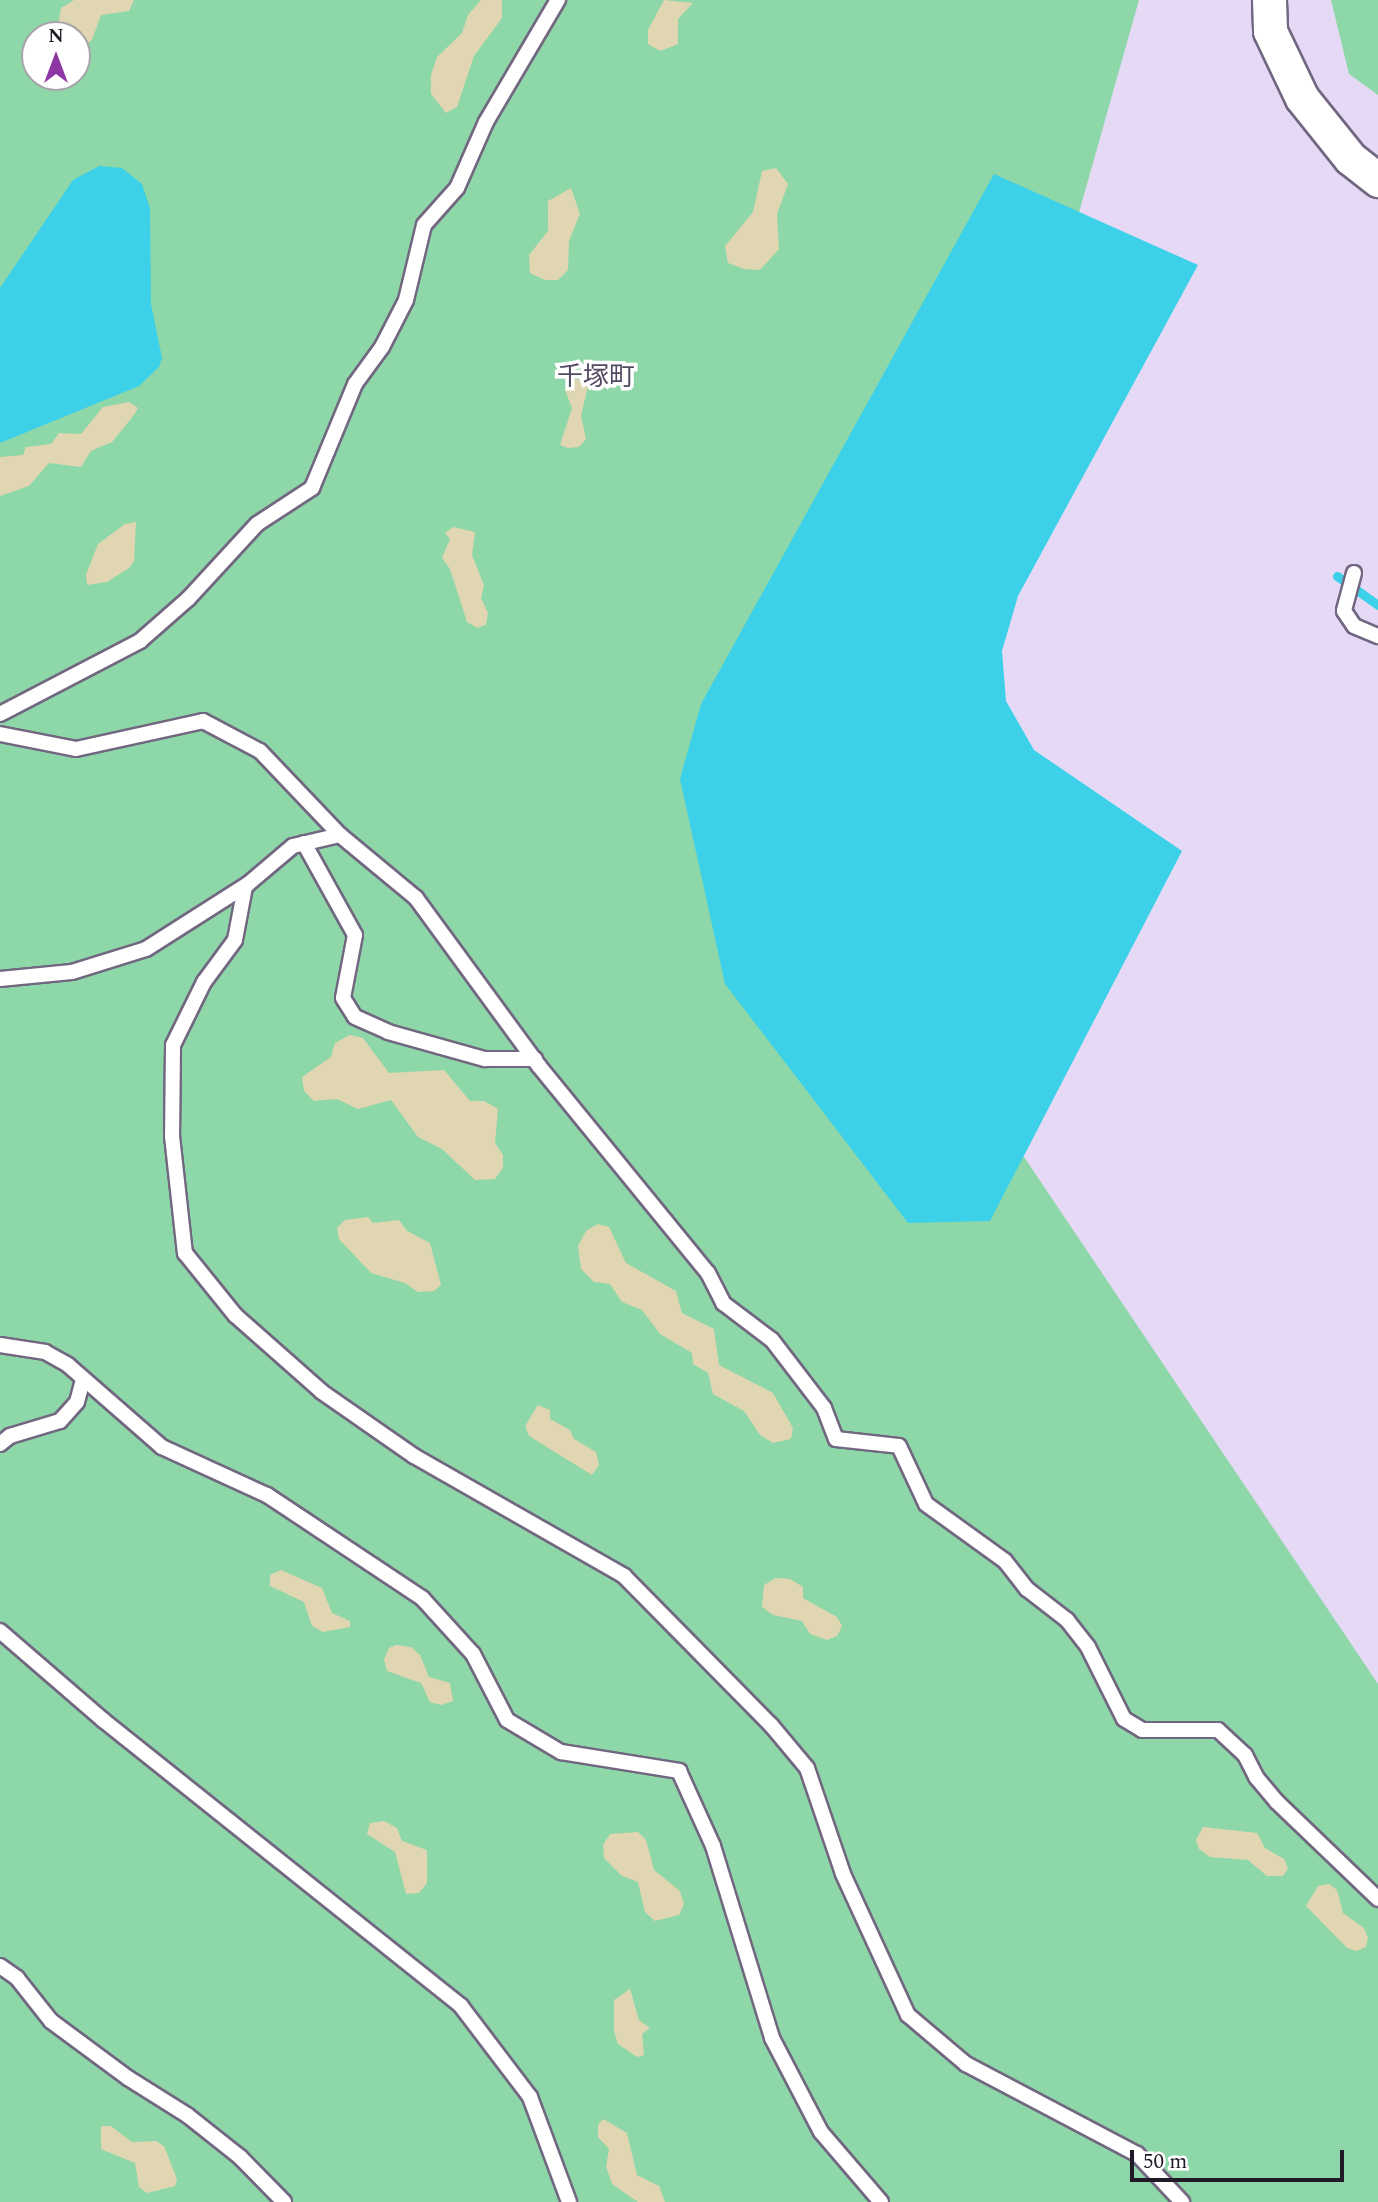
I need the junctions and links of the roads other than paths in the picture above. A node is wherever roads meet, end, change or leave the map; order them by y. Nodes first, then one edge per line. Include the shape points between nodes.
1 (558, 0) edge
2 (1269, 0) edge
3 (1378, 180) edge
4 (1354, 573) dead end
5 (1378, 636) edge
6 (0, 714) edge
7 (0, 734) edge
8 (340, 835) junction
9 (304, 844) junction
10 (245, 887) junction
11 (0, 979) edge
12 (535, 1059) junction
13 (0, 1345) edge
14 (83, 1380) junction
15 (0, 1444) edge
16 (0, 1631) edge
17 (1378, 1899) edge
18 (0, 1966) edge
19 (284, 2202) edge
20 (569, 2202) edge
21 (881, 2202) edge
22 (1182, 2202) edge

1 - 6 lane via 486,122 457,188 424,225 405,300 382,347 355,384 312,488 257,524 188,599 140,641
2 - 3 street via 1270,31 1302,98 1350,158
4 - 5 lane via 1344,611 1354,626
7 - 8 lane via 76,749 203,721 260,751
8 - 9 lane
8 - 12 lane via 416,898
9 - 10 lane via 293,846
9 - 12 lane via 355,935 343,998 355,1017 388,1032 485,1059
10 - 11 lane via 146,949 72,972
10 - 22 lane via 235,940 204,982 173,1045 172,1136 185,1253 235,1315 322,1392 414,1456 624,1576 771,1725 807,1768 843,1874 908,2015 966,2064 1138,2154
12 - 17 lane via 708,1273 723,1303 772,1340 824,1408 836,1439 899,1446 926,1504 1005,1561 1027,1589 1067,1620 1088,1647 1124,1719 1142,1731 1217,1731 1245,1755 1276,1802
13 - 14 lane via 45,1352
14 - 15 lane via 77,1402 60,1421 10,1436
14 - 21 lane via 162,1447 267,1495 422,1598 473,1654 507,1720 561,1752 679,1771 713,1846 772,2038 821,2132
16 - 20 lane via 103,1720 461,2006 530,2097
18 - 19 lane via 17,1978 51,2021 198,2123

